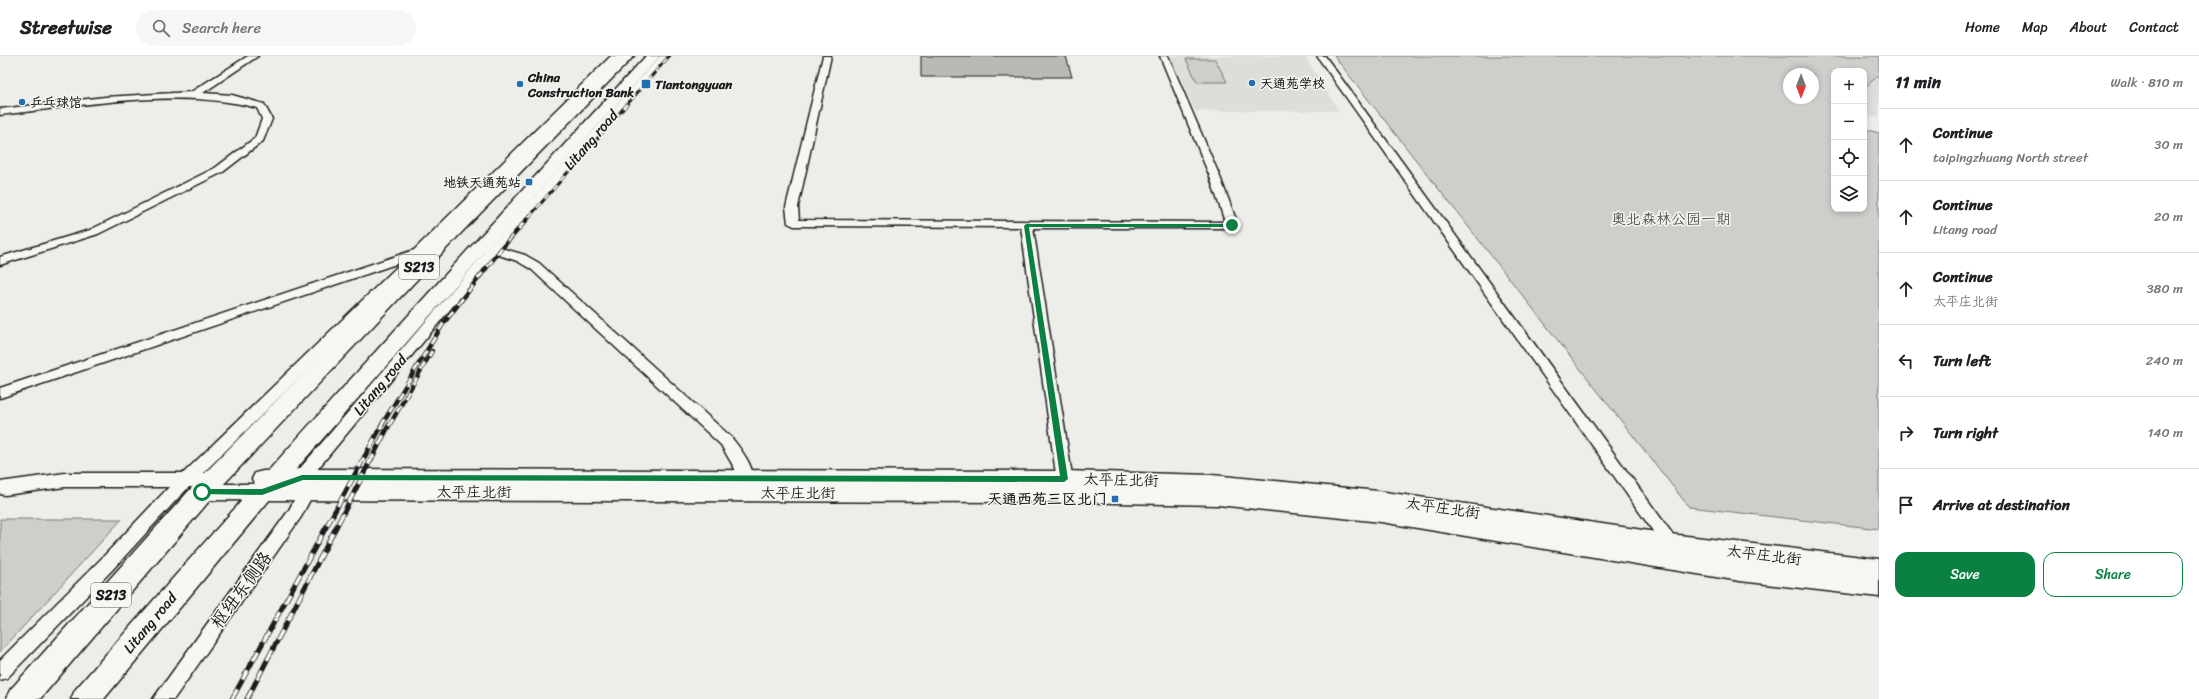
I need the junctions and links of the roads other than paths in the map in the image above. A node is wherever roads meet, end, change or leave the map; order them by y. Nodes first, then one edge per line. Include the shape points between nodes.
1 (254, 56) edge
2 (616, 56) edge
3 (627, 56) edge
4 (653, 56) edge
5 (664, 56) edge
6 (827, 56) edge
7 (1164, 56) edge
8 (1321, 56) edge
9 (193, 95) junction
10 (0, 112) edge
11 (1026, 226) junction
12 (487, 247) junction
13 (416, 253) junction
14 (0, 261) edge
15 (345, 325) junction
16 (323, 368) junction
17 (0, 393) edge
18 (304, 484) junction
19 (268, 485) junction
20 (194, 486) junction
21 (745, 486) junction
22 (1066, 486) junction
23 (2, 488) edge
24 (1676, 552) junction
25 (1879, 568) edge
26 (1879, 587) edge
27 (0, 672) edge
28 (21, 699) edge
29 (86, 699) edge
30 (163, 699) edge

1 - 9 street
2 - 13 street, Litang road / S213
3 - 16 main road, Litang road / S213 via 455,229
4 - 12 main road, Litang road / S213
5 - 12 street, Litang road / S213
6 - 11 street via 792,207 794,223
7 - 11 street via 1215,176 1232,225
8 - 24 street
9 - 10 street via 105,100
9 - 14 street via 232,98 261,106 267,119 259,139 219,170 168,197 88,234
11 - 22 street
12 - 18 street, Litang road / S213
12 - 19 main road, Litang road / S213
12 - 21 street via 521,258 535,266 726,441 740,458
13 - 15 street, Litang road / S213
13 - 17 street
15 - 16 street, Litang road / S213
15 - 20 street
16 - 20 main road, Litang road / S213
18 - 19 main road, 太平庄北街
18 - 21 main road, 太平庄北街
18 - 30 street, 枢纽东侧路 via 295,513
19 - 20 main road, 太平庄北街
19 - 29 main road, Litang road / S213
20 - 23 street via 53,491
20 - 27 street via 107,564
20 - 28 main road, Litang road / S213
21 - 22 main road, 太平庄北街
22 - 24 main road, 太平庄北街 via 1325,507
24 - 25 main road, 太平庄北街
24 - 26 main road, 太平庄北街 via 1799,579

